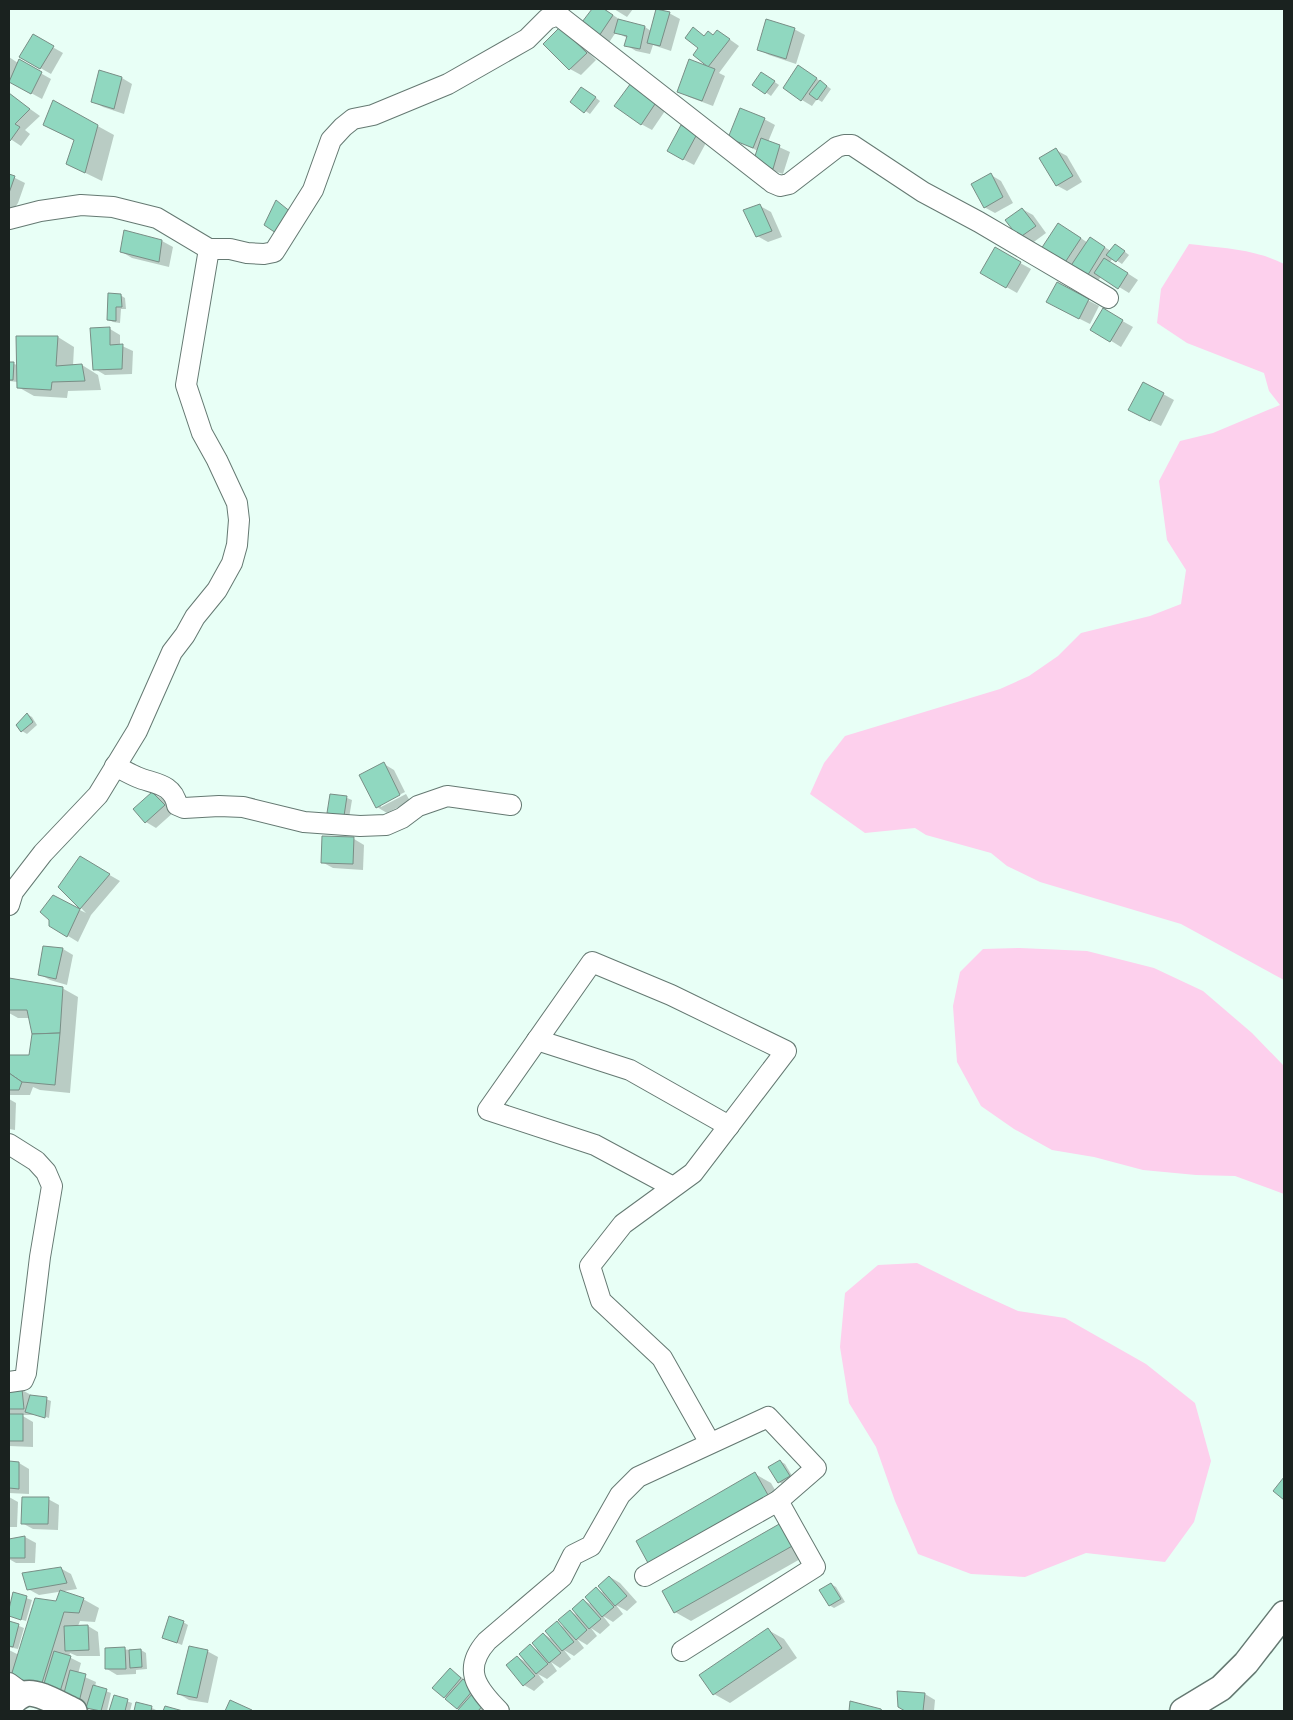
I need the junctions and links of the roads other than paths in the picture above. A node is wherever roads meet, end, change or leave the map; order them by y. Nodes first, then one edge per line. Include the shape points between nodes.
1 (9, 220) edge
2 (209, 249) junction
3 (1108, 298) dead end
4 (116, 766) junction
5 (510, 805) dead end
6 (9, 905) edge
7 (537, 1040) junction
8 (729, 1126) junction
9 (9, 1144) edge
10 (673, 1187) junction
11 (9, 1382) edge
12 (710, 1443) junction
13 (778, 1502) junction
14 (645, 1576) dead end
15 (1284, 1614) edge
16 (682, 1650) dead end
17 (14, 1694) edge
18 (74, 1711) edge
19 (500, 1711) edge
20 (1183, 1711) edge

1 - 2 street via 81,205 113,207 157,218
2 - 3 street via 274,252 314,190 331,140 348,123 448,84 527,38 546,19 558,15 773,183 780,186 789,184 837,147 844,144 852,146 923,192
2 - 4 street via 186,385 202,433 237,503 237,545 232,563 216,590 172,652 137,731
4 - 5 street via 163,784 177,804 184,808 243,807 304,822 386,825 418,806 447,796
4 - 6 street via 98,795 43,852 13,892
7 - 8 street via 630,1070
7 - 8 street via 592,962 671,995 786,1051
7 - 10 street via 488,1110 595,1145
8 - 10 street via 693,1173
9 - 11 street via 36,1161 52,1186 26,1374 23,1380
10 - 12 street via 623,1224 590,1266 601,1301 662,1358
12 - 13 street via 768,1417 816,1468
12 - 19 street via 638,1477 620,1496 591,1546 573,1555 562,1577 479,1649 474,1661 478,1686
13 - 14 street
13 - 16 street via 815,1567
15 - 20 street via 1246,1662 1220,1688
17 - 18 street via 38,1694

